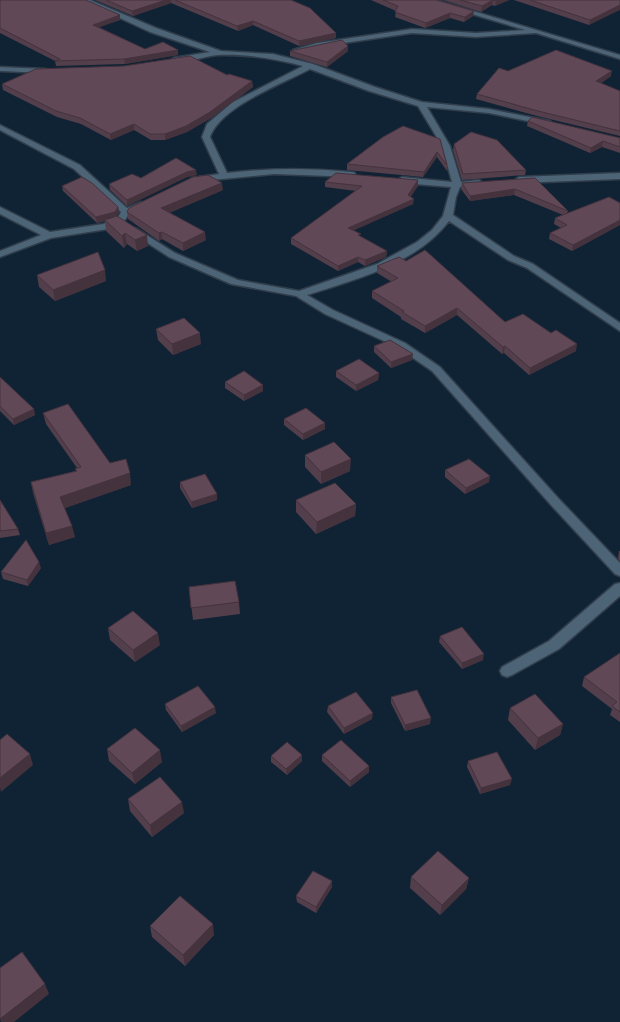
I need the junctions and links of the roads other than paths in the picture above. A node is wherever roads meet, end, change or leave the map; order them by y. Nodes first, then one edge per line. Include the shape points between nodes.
1 (84, 0) edge
2 (428, 0) edge
3 (535, 31) junction
4 (307, 37) edge
5 (317, 45) junction
6 (220, 53) junction
7 (273, 56) junction
8 (620, 57) edge
9 (164, 62) edge
10 (310, 66) junction
11 (0, 68) edge
12 (56, 71) edge
13 (421, 104) junction
14 (555, 125) edge
15 (0, 127) edge
16 (224, 175) junction
17 (361, 176) edge
18 (620, 176) edge
19 (395, 180) edge
20 (511, 181) edge
21 (493, 182) edge
22 (184, 184) edge
23 (457, 185) junction
24 (148, 200) edge
25 (0, 210) edge
26 (448, 216) junction
27 (123, 217) junction
28 (49, 235) junction
29 (0, 254) edge
30 (299, 294) junction
31 (620, 328) edge
32 (620, 570) edge
33 (620, 588) edge
34 (507, 671) dead end

1 - 6 street via 153,30
2 - 3 street
3 - 5 street via 476,35 412,30
3 - 8 street
4 - 5 street
5 - 7 street
6 - 7 street
6 - 9 street
7 - 10 street
10 - 13 street
10 - 16 street via 236,104 210,126 206,137
11 - 12 street
13 - 14 street via 489,111
13 - 23 street via 446,146
15 - 27 street via 77,167
16 - 17 street via 309,171
16 - 22 street
18 - 20 street
19 - 23 street
21 - 23 street
23 - 26 street
24 - 27 street
25 - 28 street
26 - 30 street via 417,248 376,267
26 - 31 street via 511,258 530,266
27 - 28 street via 105,226
27 - 30 street via 172,255 235,282
28 - 29 street
30 - 32 street via 328,312 401,345 436,369
33 - 34 street via 554,644

